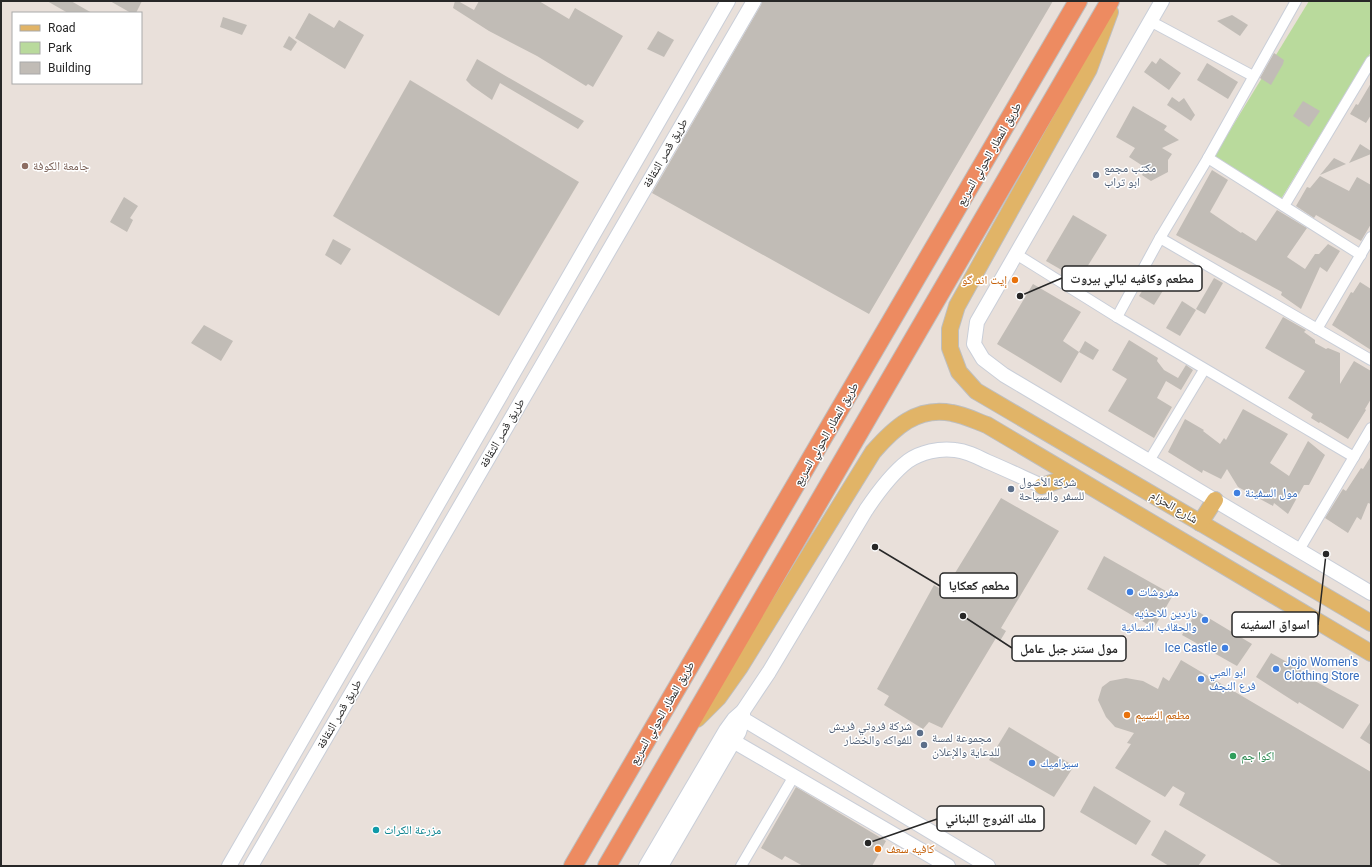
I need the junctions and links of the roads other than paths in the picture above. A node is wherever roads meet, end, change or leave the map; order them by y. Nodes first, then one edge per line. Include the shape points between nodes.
1 (728, 1) edge
2 (754, 1) edge
3 (1078, 1) edge
4 (1110, 1) edge
5 (1114, 1) edge
6 (1162, 1) edge
7 (1296, 1) edge
8 (1150, 21) junction
9 (1371, 61) edge
10 (1254, 76) junction
11 (1208, 158) junction
12 (1284, 206) junction
13 (1371, 237) edge
14 (1160, 238) junction
15 (1016, 254) junction
16 (1361, 254) junction
17 (1116, 317) junction
18 (1317, 329) junction
19 (1371, 360) edge
20 (1204, 370) junction
21 (1371, 428) edge
22 (1354, 457) junction
23 (1149, 461) junction
24 (1075, 478) junction
25 (1042, 486) joint
26 (1215, 500) junction
27 (1200, 523) junction
28 (1299, 550) junction
29 (1371, 593) edge
30 (1371, 623) edge
31 (1371, 653) edge
32 (743, 715) junction
33 (685, 732) junction
34 (733, 741) junction
35 (794, 776) junction
36 (858, 788) junction
37 (847, 806) junction
38 (745, 865) edge
39 (229, 866) edge
40 (251, 866) edge
41 (573, 866) edge
42 (607, 866) edge
43 (646, 866) edge
44 (661, 866) edge
45 (948, 866) edge
46 (988, 866) edge

1 - 39 street, طريق قصر الثقافة
2 - 40 street, طريق قصر الثقافة
3 - 41 highway, طريق المطار الحولي السريع
4 - 33 highway
5 - 27 main road, شارع الحزام via 1089,69 956,306 950,329 950,348 959,372 976,391
6 - 8 street
7 - 10 street
8 - 10 street
8 - 15 street
9 - 12 street
10 - 11 street
11 - 12 street
11 - 14 street
12 - 16 street
13 - 16 street
14 - 17 street
14 - 18 street
15 - 17 street
15 - 23 street via 977,322 974,344 983,359 1004,375
16 - 18 street
17 - 20 street
18 - 19 street
20 - 22 street
20 - 23 street
21 - 22 street
22 - 28 street
23 - 26 street
24 - 25 main road
24 - 31 main road, شارع الحزام
24 - 33 main road, شارع الحزام via 987,425 952,413 934,411 912,417 891,432 873,452 740,667 718,698
25 - 32 street via 970,454 955,450 933,451 908,461 881,489 866,510
26 - 27 main road
26 - 28 street
27 - 30 main road, شارع الحزام
28 - 29 street
32 - 34 street via 739,732
32 - 36 street
32 - 43 street via 734,719 726,730
33 - 42 highway
34 - 35 street
34 - 44 street
35 - 37 street
35 - 38 street
36 - 37 street
36 - 46 street
37 - 45 street

